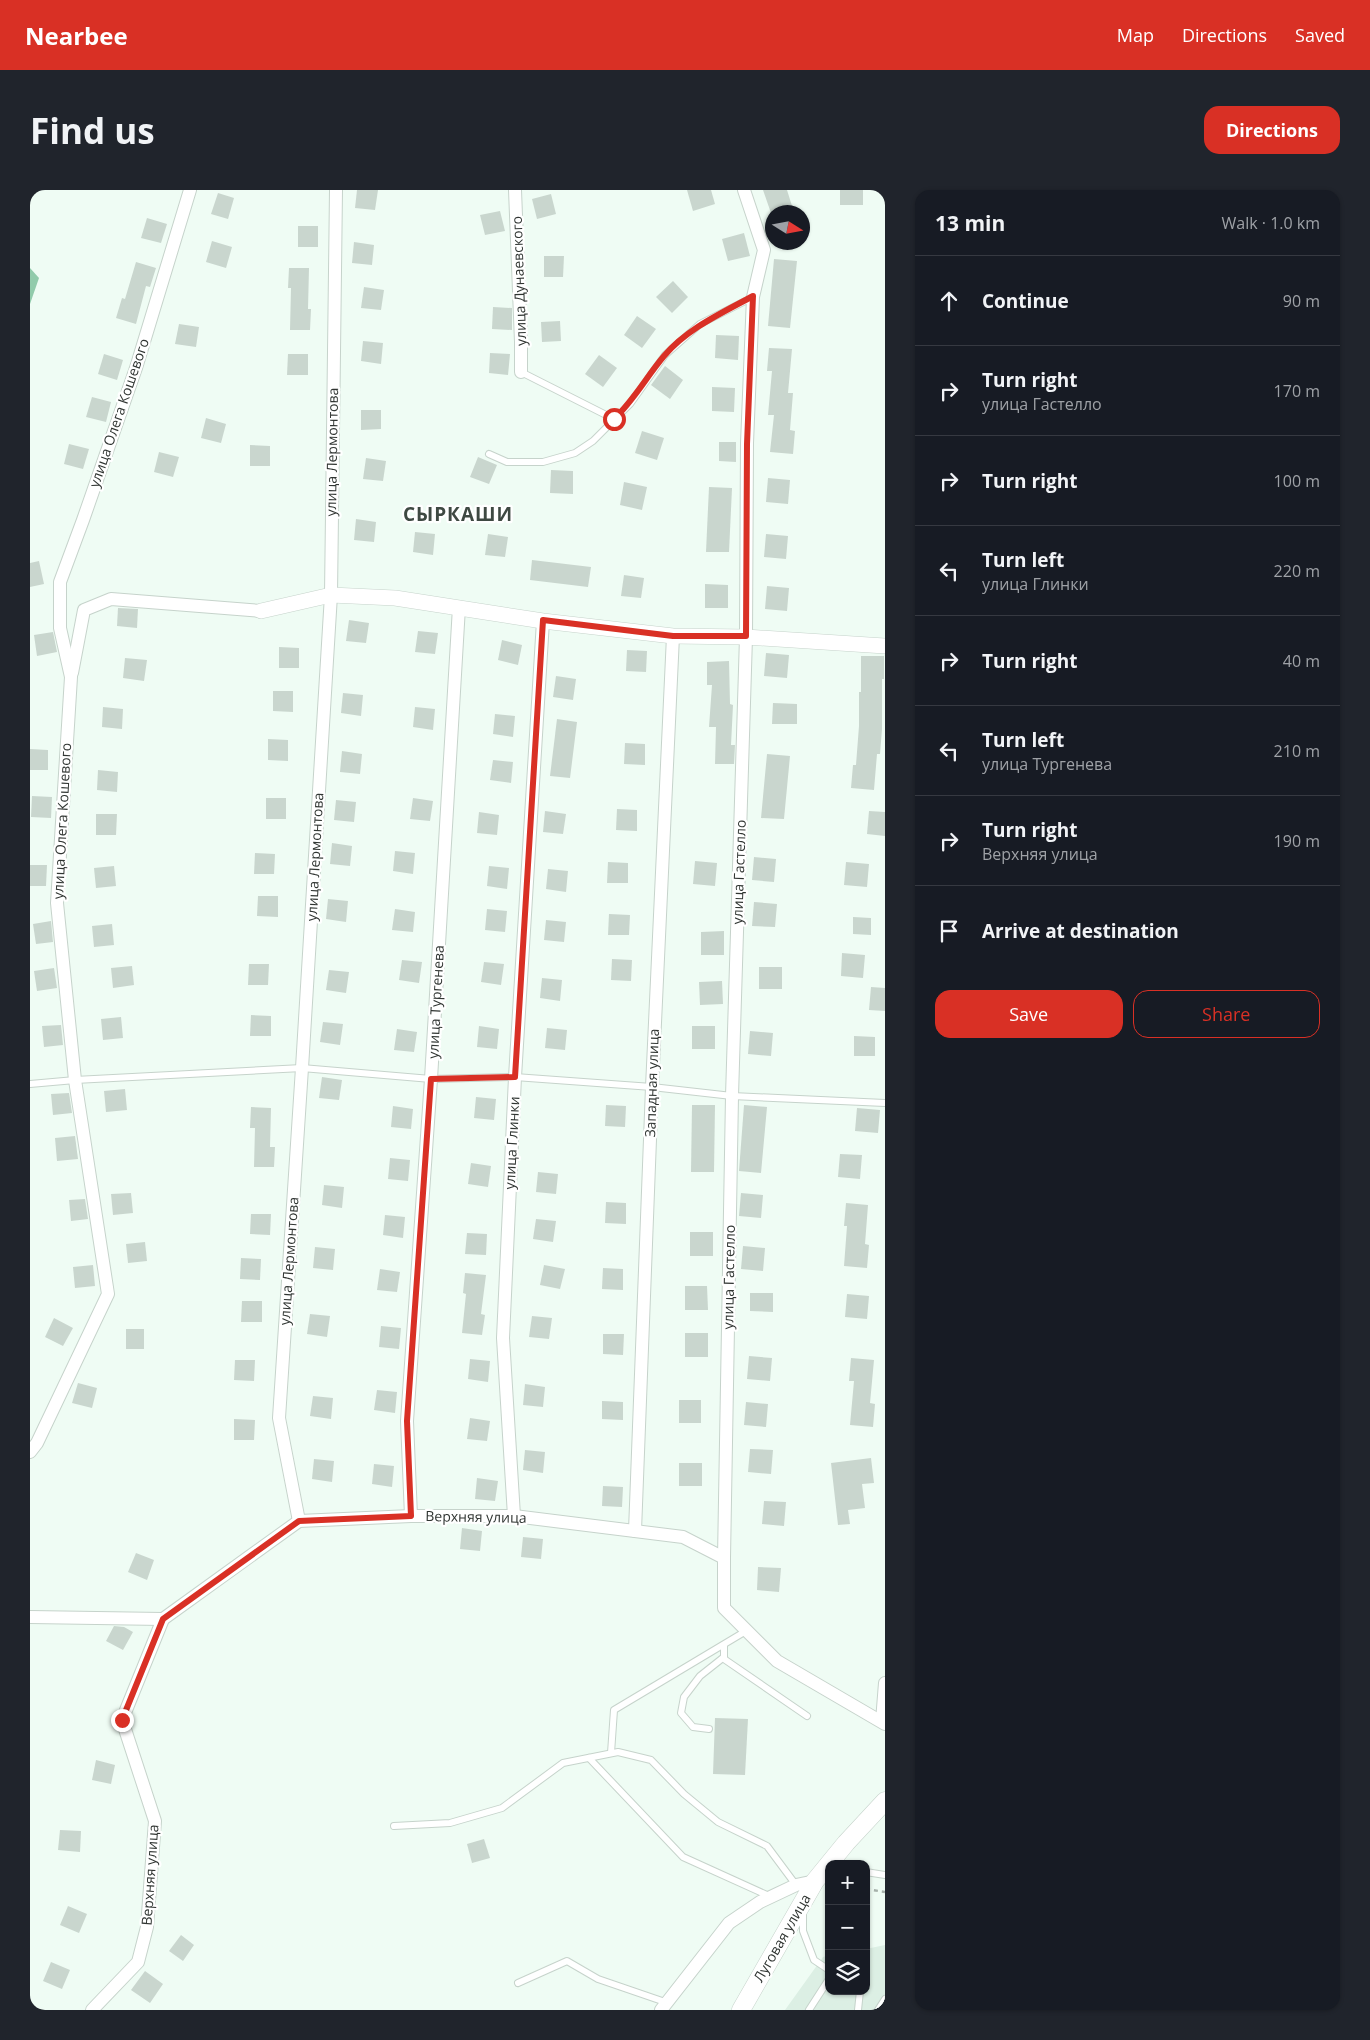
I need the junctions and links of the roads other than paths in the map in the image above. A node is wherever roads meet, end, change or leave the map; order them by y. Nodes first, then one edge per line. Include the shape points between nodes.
1 (190, 190) edge
2 (336, 190) edge
3 (516, 190) edge
4 (744, 190) edge
5 (753, 296) junction
6 (521, 372) joint
7 (614, 419) junction
8 (489, 454) dead end
9 (330, 596) junction
10 (459, 607) junction
11 (261, 611) joint
12 (543, 620) junction
13 (673, 636) junction
14 (746, 636) junction
15 (885, 646) edge
16 (71, 678) junction
17 (302, 1068) junction
18 (515, 1077) junction
19 (431, 1079) junction
20 (75, 1080) junction
21 (30, 1084) edge
22 (652, 1087) junction
23 (732, 1096) junction
24 (885, 1103) edge
25 (30, 1452) edge
26 (411, 1516) junction
27 (514, 1516) junction
28 (299, 1521) junction
29 (635, 1531) junction
30 (724, 1558) junction
31 (30, 1617) edge
32 (163, 1619) junction
33 (746, 1630) junction
34 (724, 1644) junction
35 (724, 1657) junction
36 (885, 1683) edge
37 (807, 1716) dead end
38 (884, 1723) edge
39 (709, 1729) dead end
40 (611, 1753) junction
41 (589, 1758) junction
42 (885, 1801) edge
43 (394, 1826) dead end
44 (834, 1860) edge
45 (825, 1870) edge
46 (870, 1873) edge
47 (885, 1875) edge
48 (800, 1892) junction
49 (770, 1897) junction
50 (825, 1967) edge
51 (518, 1983) dead end
52 (825, 1985) edge
53 (860, 1995) edge
54 (885, 1999) edge
55 (664, 2006) edge
56 (92, 2010) edge
57 (741, 2010) edge
58 (809, 2010) edge
59 (858, 2010) edge
60 (878, 2010) edge

1 - 16 street, улица Олега Кошевого via 136,368 60,582 60,628
2 - 9 street, улица Лермонтова
3 - 6 street, улица Дунаевского
4 - 5 street, улица Гастелло via 764,250
5 - 7 lane via 700,324 665,355 630,404
5 - 14 street, улица Гастелло via 747,444
6 - 7 lane
7 - 8 lane via 575,453 543,462 507,462
9 - 10 street via 395,598
9 - 11 street
9 - 17 street, улица Лермонтова
10 - 12 street
10 - 19 street, улица Тургенева
11 - 16 street via 111,599 84,610
12 - 13 street
12 - 18 street, улица Глинки
13 - 14 street
13 - 22 street, Западная улица
14 - 15 street
14 - 23 street, улица Гастелло
16 - 20 street, улица Олега Кошевого via 57,903
17 - 19 lane
17 - 20 lane
17 - 28 street, улица Лермонтова via 279,1418
18 - 19 lane
18 - 22 lane
18 - 27 street, улица Глинки via 503,1338
19 - 26 street, улица Тургенева via 407,1421
20 - 21 lane
20 - 25 street, улица Олега Кошевого via 108,1294
22 - 23 lane
22 - 29 street, Западная улица
23 - 24 lane
23 - 30 street, улица Гастелло
26 - 27 street, Верхняя улица
26 - 28 street, Верхняя улица
27 - 29 street, Верхняя улица
28 - 32 street
29 - 30 street, Верхняя улица via 683,1537
30 - 33 street via 724,1608
31 - 32 street
32 - 56 street, Верхняя улица via 122,1720 155,1821 147,1927 138,1962
33 - 34 lane
33 - 38 street via 778,1661
34 - 35 lane
34 - 40 lane via 614,1710
35 - 37 lane
35 - 39 lane via 700,1676 684,1697 682,1713 692,1727
36 - 38 street
40 - 41 lane
40 - 48 lane via 651,1760 684,1794 718,1822 768,1846
41 - 43 lane via 562,1763 502,1808 450,1823
41 - 49 lane via 683,1857
42 - 44 main road, Луговая улица
45 - 48 main road, Луговая улица
46 - 47 lane
48 - 49 street
48 - 50 lane via 803,1931 814,1960
48 - 57 main road, Луговая улица
49 - 55 street via 729,1924
51 - 55 lane via 567,1961 598,1979
52 - 58 lane
53 - 59 lane
54 - 60 lane

